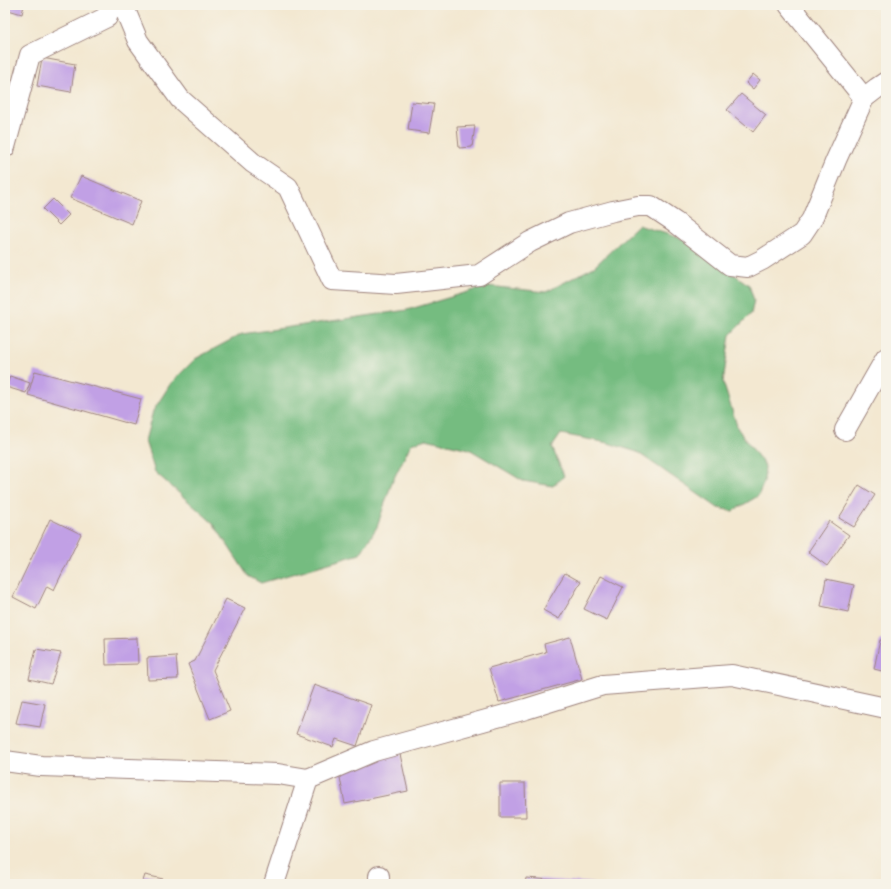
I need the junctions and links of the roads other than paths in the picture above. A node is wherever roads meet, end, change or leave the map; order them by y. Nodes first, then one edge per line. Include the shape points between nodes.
1 (110, 5) edge
2 (123, 5) edge
3 (789, 5) edge
4 (886, 82) edge
5 (864, 98) junction
6 (5, 147) edge
7 (886, 358) edge
8 (845, 430) dead end
9 (886, 708) edge
10 (5, 761) edge
11 (308, 779) junction
12 (274, 884) edge

1 - 6 street via 107,17 30,55
2 - 5 street via 138,41 180,99 253,163 288,187 332,280 396,284 479,275 530,242 569,223 638,206 651,206 730,265 748,267 802,234 812,219
3 - 5 street
4 - 5 street
7 - 8 street
9 - 11 street via 732,675 603,685 374,751
10 - 11 street via 41,766 278,774
11 - 12 street

